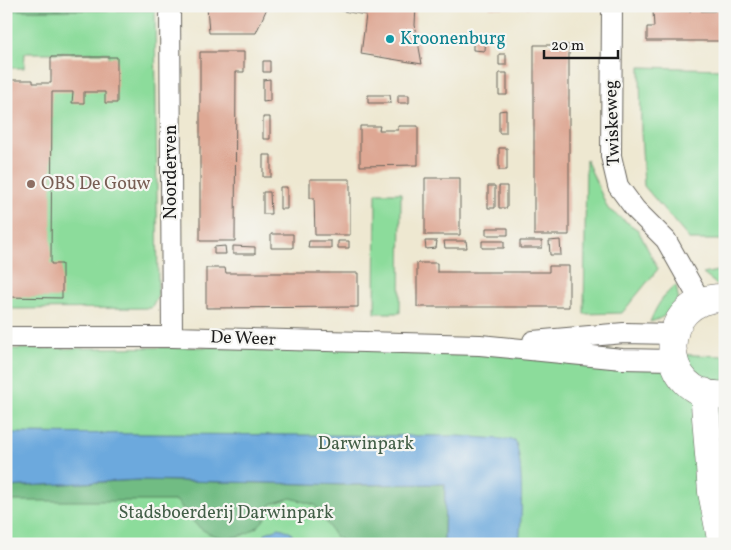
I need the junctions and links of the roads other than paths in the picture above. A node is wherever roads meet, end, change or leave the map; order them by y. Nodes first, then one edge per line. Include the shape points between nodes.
1 (170, 6) edge
2 (612, 6) edge
3 (713, 300) edge
4 (6, 336) edge
5 (172, 337) junction
6 (673, 347) junction
7 (714, 394) edge
8 (725, 528) edge
9 (722, 544) edge

1 - 5 street, Noorderven
2 - 3 street, Twiskeweg via 611,156 618,186
3 - 6 main road via 686,312 680,319
4 - 5 street, De Weer
5 - 6 street, De Weer via 480,345 624,333
6 - 7 main road via 682,376 695,388
7 - 9 main road via 712,492
8 - 9 main road

